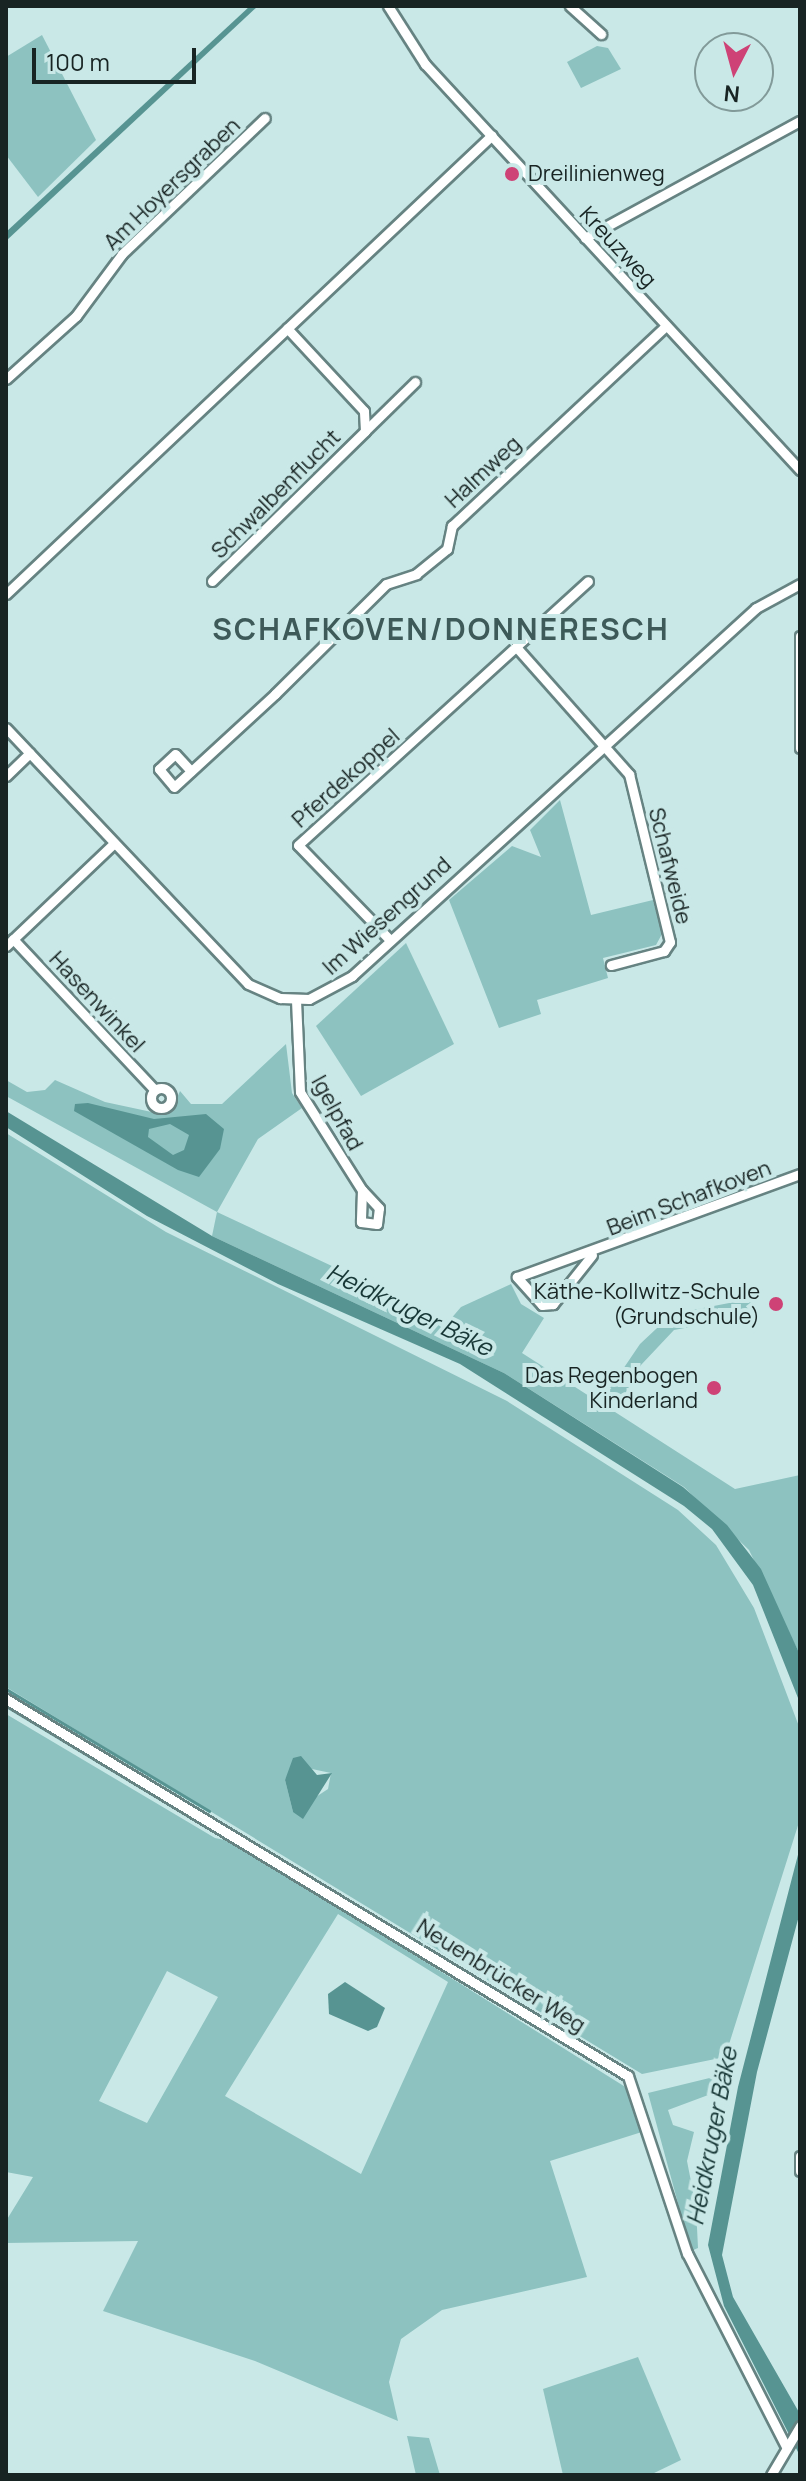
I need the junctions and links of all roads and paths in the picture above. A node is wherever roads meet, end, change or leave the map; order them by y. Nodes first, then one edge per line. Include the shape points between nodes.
1 (388, 6) edge
2 (570, 6) edge
3 (601, 34) dead end
4 (265, 118) dead end
5 (800, 121) edge
6 (492, 135) junction
7 (585, 238) junction
8 (666, 326) junction
9 (287, 328) junction
10 (6, 379) edge
11 (415, 382) dead end
12 (365, 431) junction
13 (800, 470) edge
14 (212, 581) dead end
15 (588, 581) dead end
16 (800, 584) edge
17 (6, 594) edge
18 (800, 636) edge
19 (517, 648) junction
20 (6, 728) edge
21 (604, 742) junction
22 (800, 748) edge
23 (30, 753) junction
24 (191, 771) dead end
25 (6, 776) edge
26 (113, 844) junction
27 (390, 940) junction
28 (10, 942) edge
29 (611, 965) dead end
30 (296, 1000) junction
31 (155, 1090) dead end
32 (800, 1174) edge
33 (362, 1190) dead end
34 (592, 1255) junction
35 (6, 1699) edge
36 (800, 2156) edge
37 (800, 2171) edge
38 (800, 2426) edge
39 (787, 2448) junction
40 (771, 2475) edge

1 - 6 street, Kreuzweg via 409,44
2 - 3 street
4 - 10 street, Am Hoyersgraben via 122,254 76,316
5 - 7 street
6 - 7 street, Kreuzweg
6 - 9 street
7 - 8 street, Kreuzweg
8 - 13 street, Kreuzweg
8 - 24 street, Halmweg via 452,526 447,549 416,574 386,584
9 - 12 street, Schwalbenflucht via 364,411
9 - 17 street
11 - 12 street, Schwalbenflucht
12 - 14 street, Schwalbenflucht
15 - 19 street, Pferdekoppel
16 - 21 street, Im Wiesengrund via 756,608
18 - 22 street
19 - 21 street
19 - 27 street, Pferdekoppel via 298,845
20 - 23 street
21 - 27 street, Im Wiesengrund
21 - 29 street, Schafweide via 629,774 670,942 664,951
23 - 25 street
23 - 26 street
26 - 28 street
26 - 30 street via 248,984
27 - 30 street, Im Wiesengrund via 331,991
28 - 31 street, Hasenwinkel
30 - 33 street, Igelpfad via 300,1092
32 - 34 street, Beim Schafkoven
34 - 34 street, Beim Schafkoven via 541,1265 517,1277 542,1305 553,1304
35 - 39 street, Neuenbrücker Weg via 628,2076 687,2253
36 - 37 street
38 - 39 street
39 - 40 street

